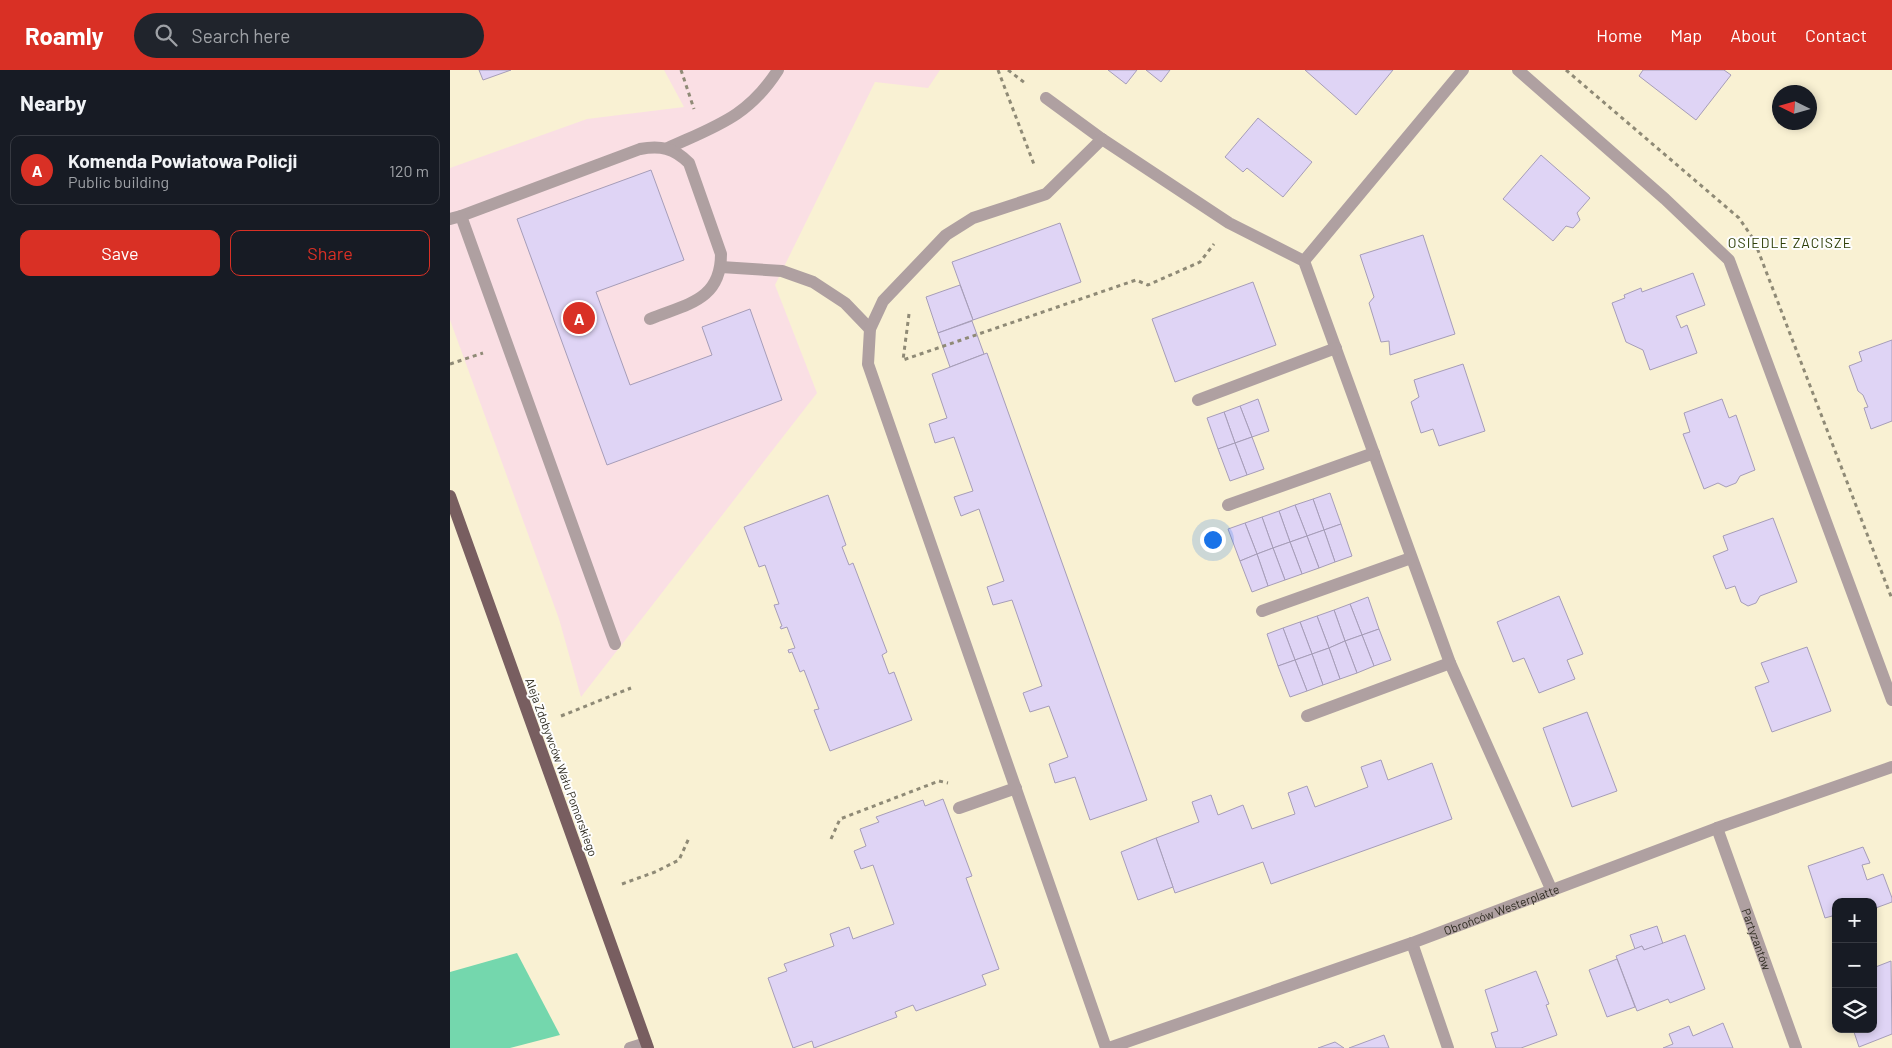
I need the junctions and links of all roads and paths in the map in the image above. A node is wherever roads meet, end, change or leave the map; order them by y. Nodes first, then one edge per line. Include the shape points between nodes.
1 (681, 70) edge
2 (778, 70) edge
3 (998, 70) edge
4 (1463, 70) edge
5 (1518, 70) edge
6 (1046, 98) dead end
7 (702, 133) junction
8 (1102, 139) junction
9 (668, 148) junction
10 (1046, 194) junction
11 (456, 218) edge
12 (1229, 223) junction
13 (1304, 261) junction
14 (721, 267) junction
15 (650, 319) dead end
16 (870, 329) junction
17 (1336, 348) junction
18 (902, 360) dead end
19 (1198, 400) dead end
20 (1374, 452) junction
21 (450, 496) edge
22 (1228, 505) dead end
23 (1411, 558) junction
24 (1262, 611) dead end
25 (615, 644) dead end
26 (1450, 663) junction
27 (631, 688) dead end
28 (1892, 700) edge
29 (561, 716) dead end
30 (1308, 716) dead end
31 (1892, 767) edge
32 (950, 783) dead end
33 (1016, 788) junction
34 (959, 808) dead end
35 (1717, 828) junction
36 (689, 838) dead end
37 (831, 839) dead end
38 (622, 884) dead end
39 (1552, 891) junction
40 (1412, 943) junction
41 (647, 1046) edge
42 (630, 1048) edge
43 (1108, 1048) edge
44 (1448, 1048) edge
45 (1796, 1048) edge

1 - 7 path
2 - 7 street via 752,103 734,117
3 - 10 path
4 - 13 street
5 - 28 street via 1665,199 1729,260
6 - 8 street
7 - 9 street
8 - 10 street
8 - 12 street
9 - 11 street via 640,149
9 - 14 street via 689,163 721,254
10 - 16 street via 973,218 946,235 883,301
11 - 25 street
12 - 13 street
12 - 18 path via 1200,262 1148,285 1136,280
13 - 17 street
14 - 15 street via 718,278 706,294
14 - 16 street via 782,271 813,282 845,302
16 - 33 street via 868,364
17 - 19 street
17 - 20 street
20 - 22 street
20 - 23 street
21 - 41 main road, Aleja Zdobywców Wału Pomorskiego
23 - 24 street
23 - 26 street
26 - 30 street
26 - 39 street
27 - 29 path
31 - 35 street, Obrońców Westerplatte
32 - 37 path via 939,781 840,819
33 - 34 street
33 - 43 street
35 - 39 street, Obrońców Westerplatte
35 - 45 street, Partyzantów
36 - 38 path via 679,860
39 - 40 street, Obrońców Westerplatte
40 - 43 street, Obrońców Westerplatte
40 - 44 street
41 - 42 street

